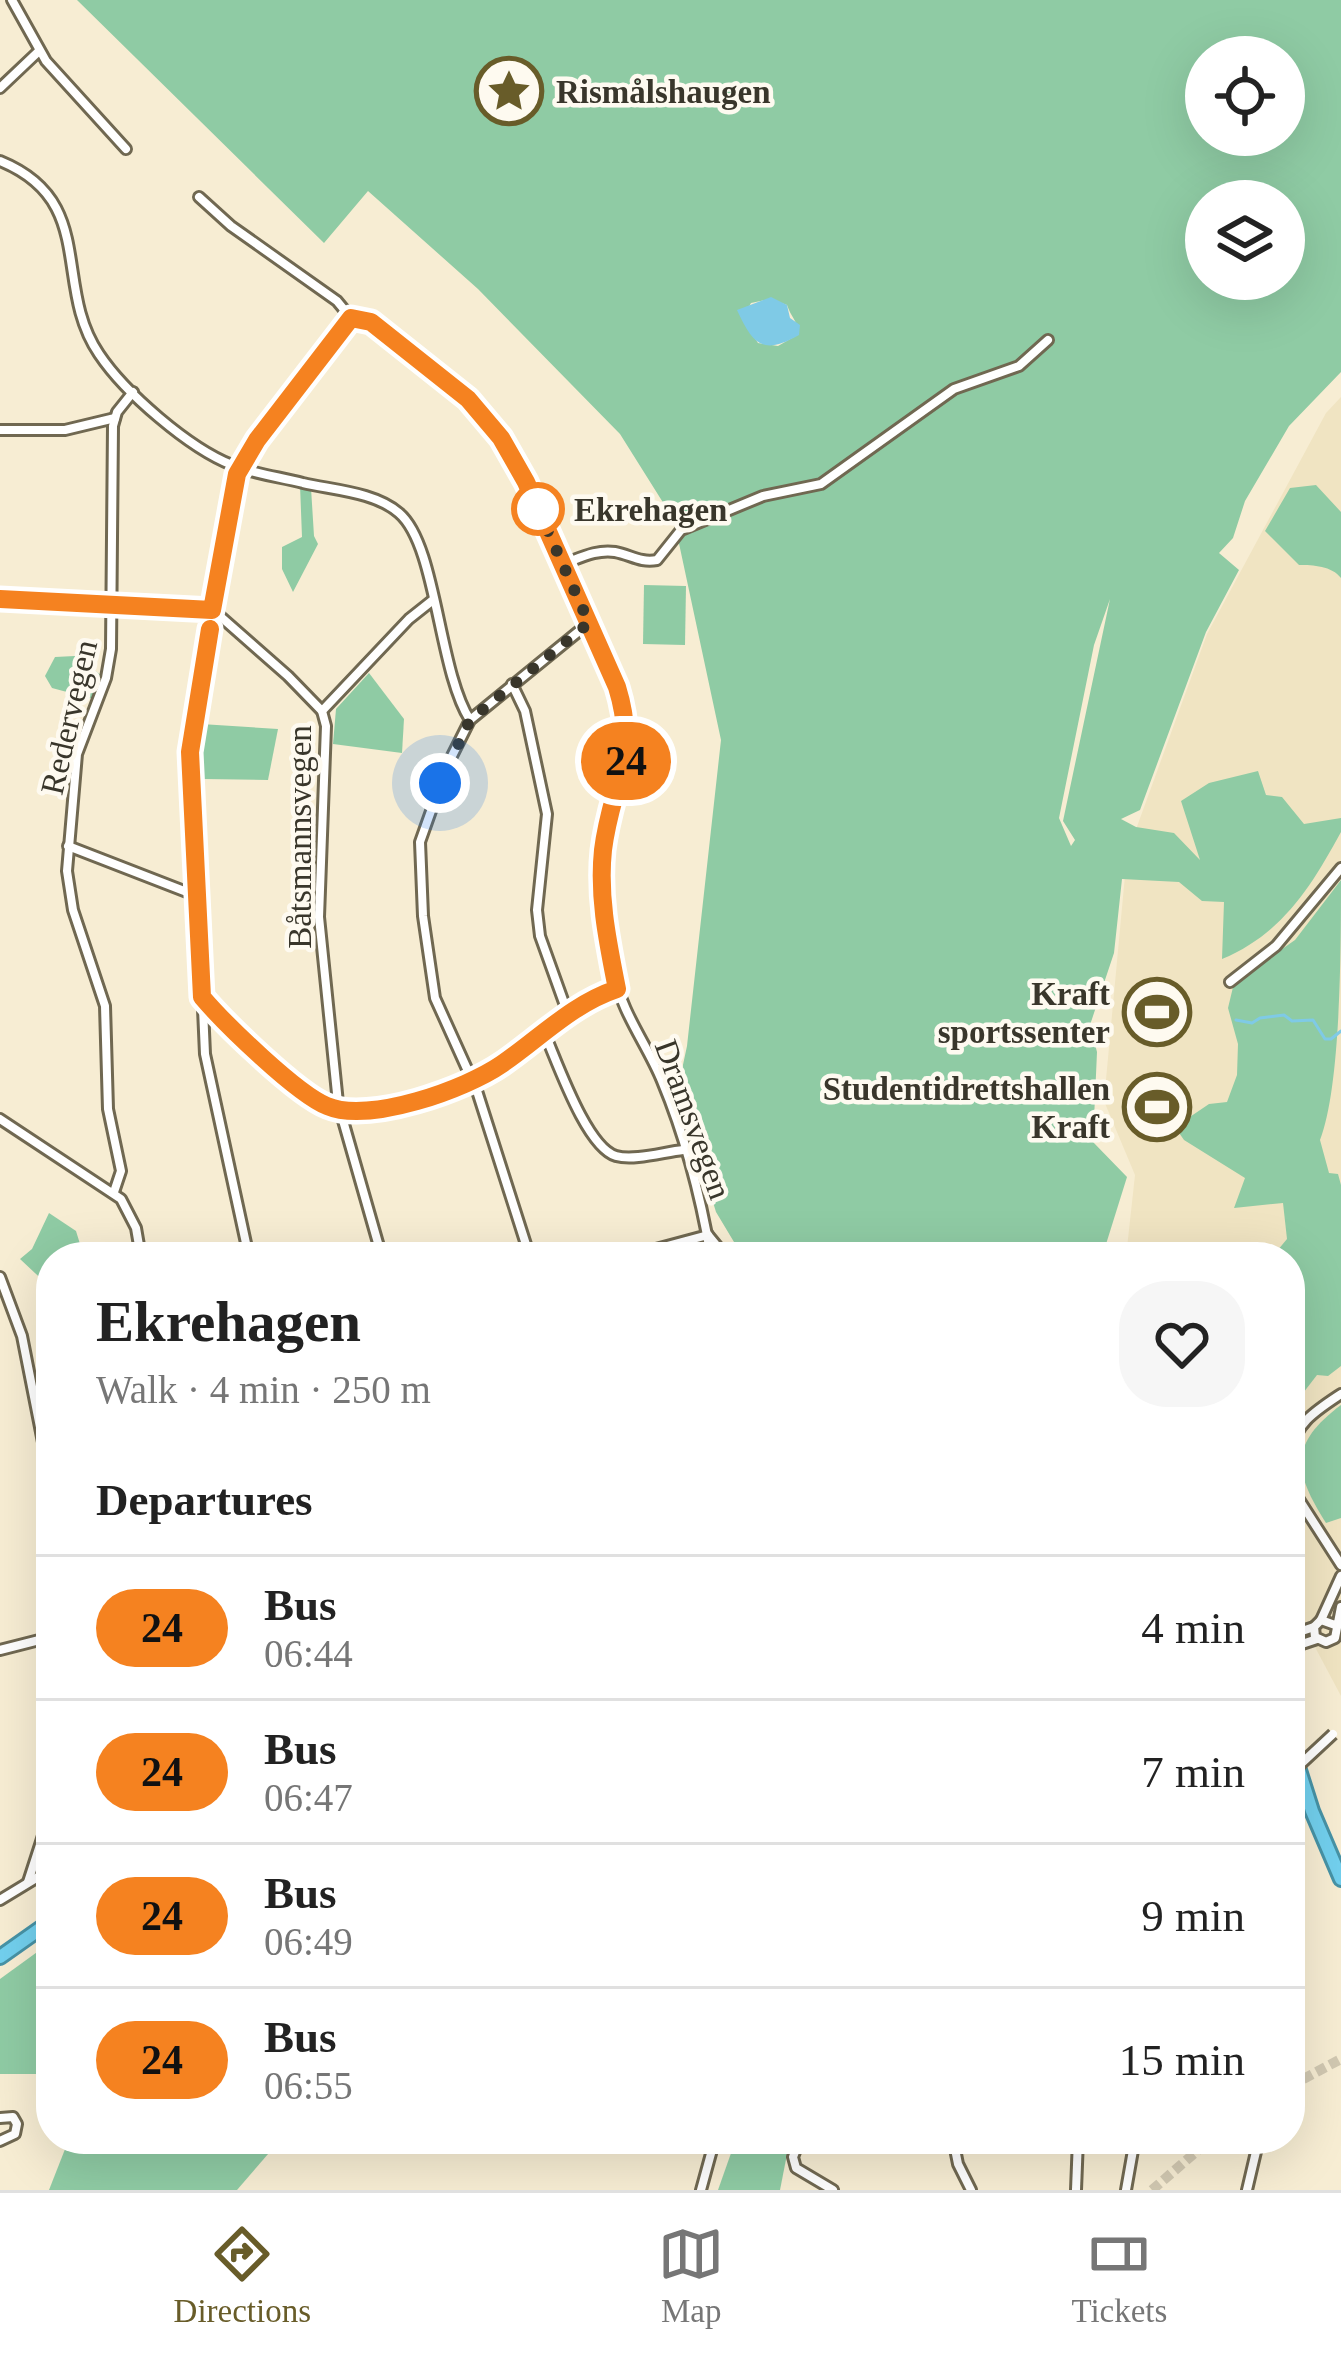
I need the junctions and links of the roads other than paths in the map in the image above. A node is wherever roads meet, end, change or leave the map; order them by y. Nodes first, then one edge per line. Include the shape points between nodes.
1 (12, 0) edge
2 (39, 51) junction
3 (0, 88) edge
4 (126, 149) dead end
5 (0, 161) edge
6 (200, 197) dead end
7 (351, 318) junction
8 (1048, 340) dead end
9 (133, 392) junction
10 (115, 418) junction
11 (0, 430) edge
12 (241, 468) junction
13 (563, 564) junction
14 (0, 599) edge
15 (433, 600) junction
16 (112, 602) junction
17 (212, 610) junction
18 (589, 623) junction
19 (512, 684) junction
20 (322, 711) junction
21 (470, 720) junction
22 (68, 845) junction
23 (1341, 868) edge
24 (196, 896) junction
25 (1230, 982) dead end
26 (617, 989) junction
27 (202, 997) junction
28 (568, 1013) junction
29 (544, 1032) junction
30 (473, 1081) junction
31 (339, 1110) junction
32 (0, 1119) edge
33 (683, 1150) junction
34 (114, 1192) junction
35 (708, 1235) junction
36 (138, 1242) edge
37 (246, 1242) edge
38 (378, 1242) edge
39 (525, 1242) edge
40 (683, 1242) edge
41 (709, 1242) edge
42 (714, 1242) edge
43 (0, 1276) edge
44 (10, 1303) junction
45 (0, 1309) edge
46 (1341, 1394) edge
47 (36, 1407) edge
48 (1305, 1420) edge
49 (1305, 1509) edge
50 (1341, 1565) edge
51 (1341, 1576) edge
52 (1341, 1606) edge
53 (1317, 1624) junction
54 (1305, 1629) edge
55 (1337, 1629) edge
56 (1317, 1640) junction
57 (36, 1641) edge
58 (1330, 1642) junction
59 (1305, 1644) edge
60 (0, 1650) edge
61 (1340, 1653) edge
62 (1337, 1731) edge
63 (1305, 1760) edge
64 (1305, 1789) edge
65 (36, 1857) edge
66 (36, 1877) edge
67 (1341, 1880) edge
68 (28, 1882) junction
69 (0, 1900) edge
70 (36, 1932) edge
71 (0, 1957) edge
72 (0, 2118) edge
73 (0, 2141) edge
74 (711, 2154) edge
75 (794, 2154) edge
76 (956, 2154) edge
77 (1077, 2154) edge
78 (1132, 2154) edge
79 (1255, 2154) edge
80 (700, 2190) edge
81 (832, 2190) edge
82 (971, 2190) edge
83 (1076, 2190) edge
84 (1126, 2190) edge
85 (1247, 2190) edge

1 - 2 street
2 - 3 street
2 - 4 street
5 - 9 street via 33,178 60,212 87,331
6 - 7 street, Dramsvegen
7 - 12 street
7 - 13 street, Dramsvegen via 380,329 482,413 515,461
8 - 13 street via 1019,366 954,389 821,484 761,497 681,530 657,560 600,552
9 - 10 street
9 - 12 street
10 - 11 street via 65,430
10 - 16 street, Redervegen
12 - 15 street via 398,512 419,547
12 - 17 street
13 - 18 street, Dramsvegen
14 - 16 street
15 - 20 street, Båtsmannsvegen
15 - 21 street
16 - 17 street
16 - 22 street, Redervegen via 109,665 77,754
17 - 20 street
17 - 24 street via 190,752
18 - 19 street
18 - 26 street, Dramsvegen via 627,725 601,880
19 - 21 street
19 - 28 street via 548,814 540,936
20 - 31 street, Båtsmannsvegen via 319,916
21 - 30 street via 428,814 419,863 434,998
22 - 24 street
22 - 34 street, Redervegen via 70,897 107,1019 109,1108 121,1171
23 - 25 street via 1276,946
24 - 27 street
26 - 28 street
26 - 33 street, Dramsvegen via 662,1081
27 - 31 street via 301,1090
27 - 37 street via 209,1083
28 - 29 street
29 - 30 street
29 - 33 street via 585,1123 607,1151 623,1157
30 - 31 street via 377,1108
30 - 39 street
31 - 38 street, Båtsmannsvegen
32 - 34 street
33 - 35 street, Dramsvegen
34 - 36 street, Redervegen via 133,1217
35 - 40 street
35 - 41 street, Dramsvegen
35 - 42 street, Dramsvegen
43 - 44 street
44 - 45 street
44 - 47 street
46 - 48 street
49 - 50 street
51 - 53 street
52 - 55 street
53 - 54 street
53 - 55 street
53 - 56 street
55 - 58 street
56 - 58 street
56 - 59 street
57 - 60 street
58 - 61 street
62 - 63 street, bridge
64 - 67 highway
65 - 68 street
66 - 68 street
68 - 69 street
70 - 71 highway
72 - 73 street via 13,2116 17,2129
74 - 80 street
75 - 81 street via 796,2168
76 - 82 street
77 - 83 street
78 - 84 street
79 - 85 street

